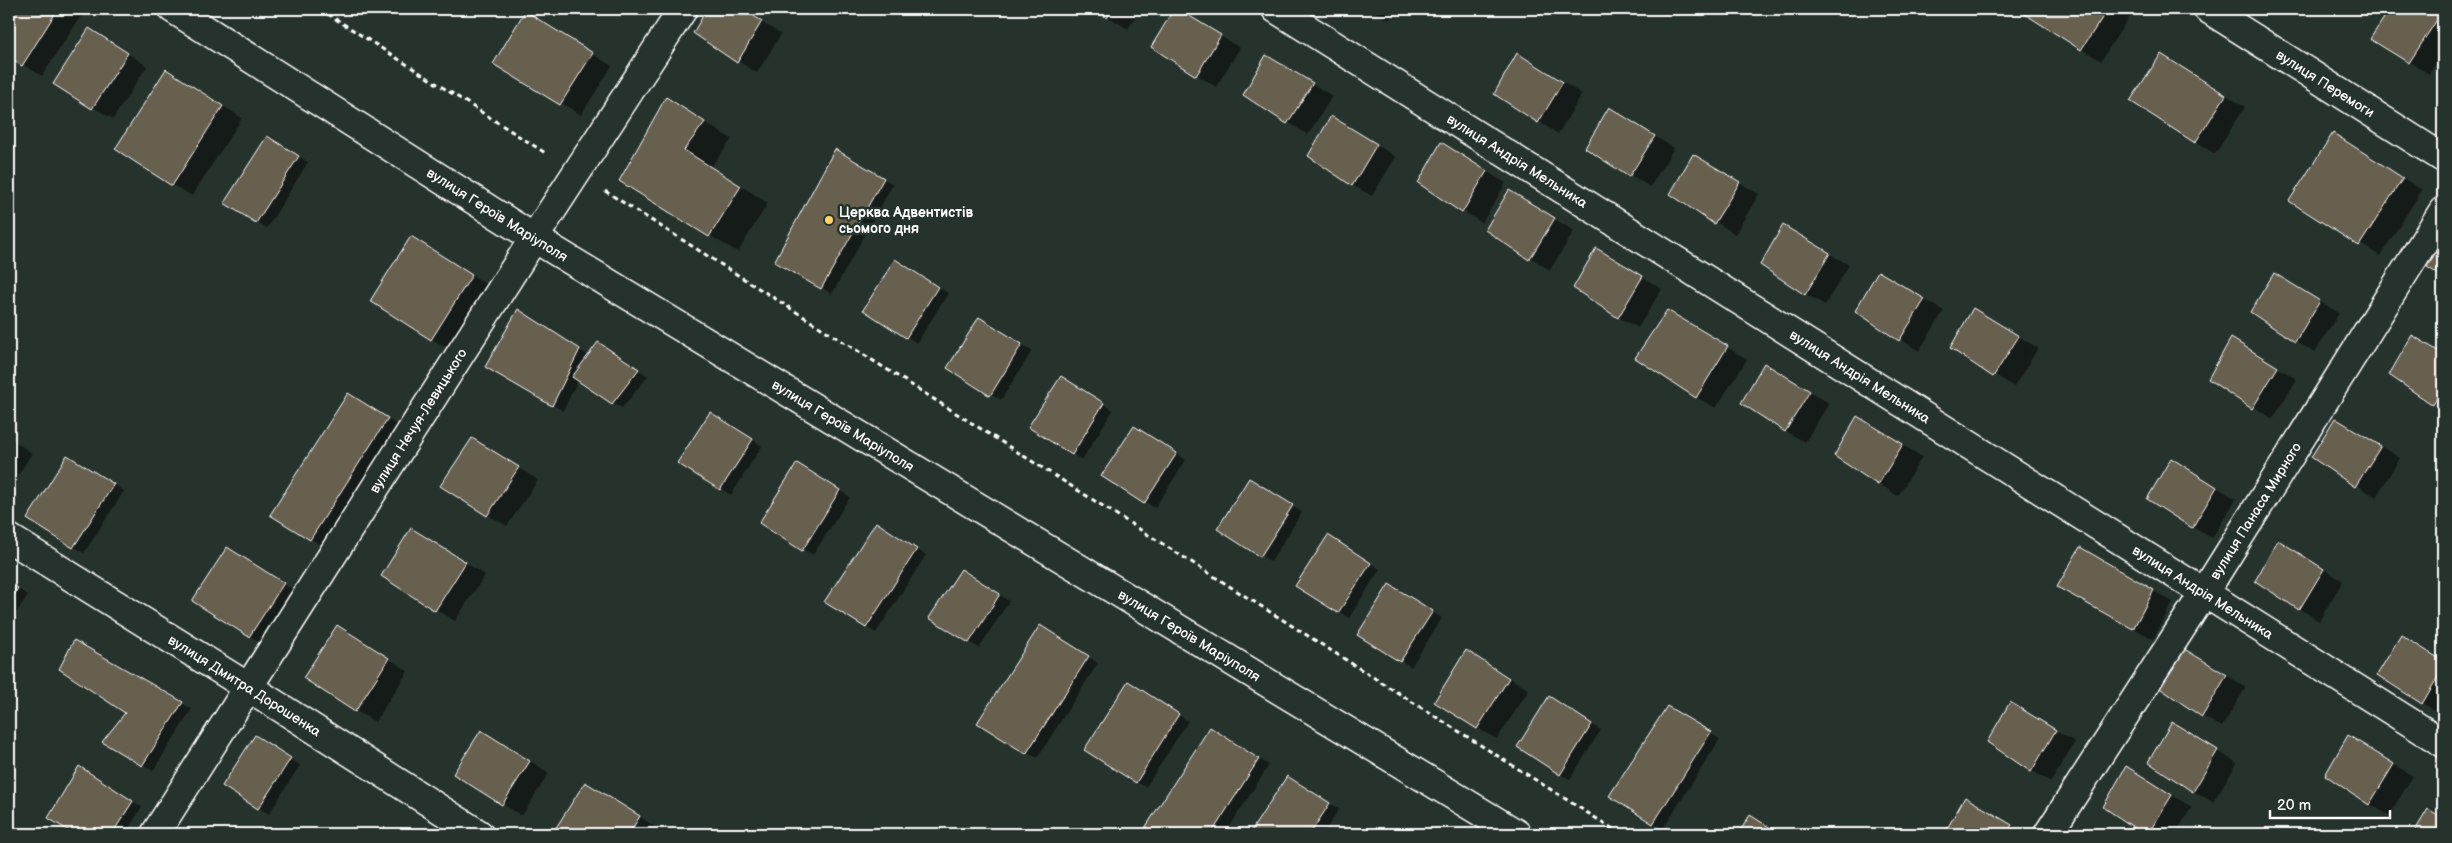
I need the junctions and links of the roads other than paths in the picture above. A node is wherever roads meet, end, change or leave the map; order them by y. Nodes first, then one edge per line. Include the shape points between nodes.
1 (173, 9) edge
2 (683, 9) edge
3 (1276, 9) edge
4 (2208, 9) edge
5 (2443, 158) edge
6 (2443, 211) edge
7 (534, 238) junction
8 (9, 538) edge
9 (2204, 593) junction
10 (248, 686) junction
11 (2443, 743) edge
12 (155, 834) edge
13 (479, 834) edge
14 (1517, 834) edge
15 (2048, 834) edge

1 - 7 street, вулиця Героїв Маріуполя
2 - 7 street, вулиця Нечуя-Левицького
3 - 9 street, вулиця Андрія Мельника
4 - 5 street, вулиця Перемоги
6 - 9 street, вулиця Панаса Мирного
7 - 10 street, вулиця Нечуя-Левицького
7 - 14 street, вулиця Героїв Маріуполя
8 - 10 street, вулиця Дмитра Дорошенка
9 - 11 street, вулиця Андрія Мельника
9 - 15 street, вулиця Панаса Мирного
10 - 12 street, вулиця Нечуя-Левицького
10 - 13 street, вулиця Дмитра Дорошенка

